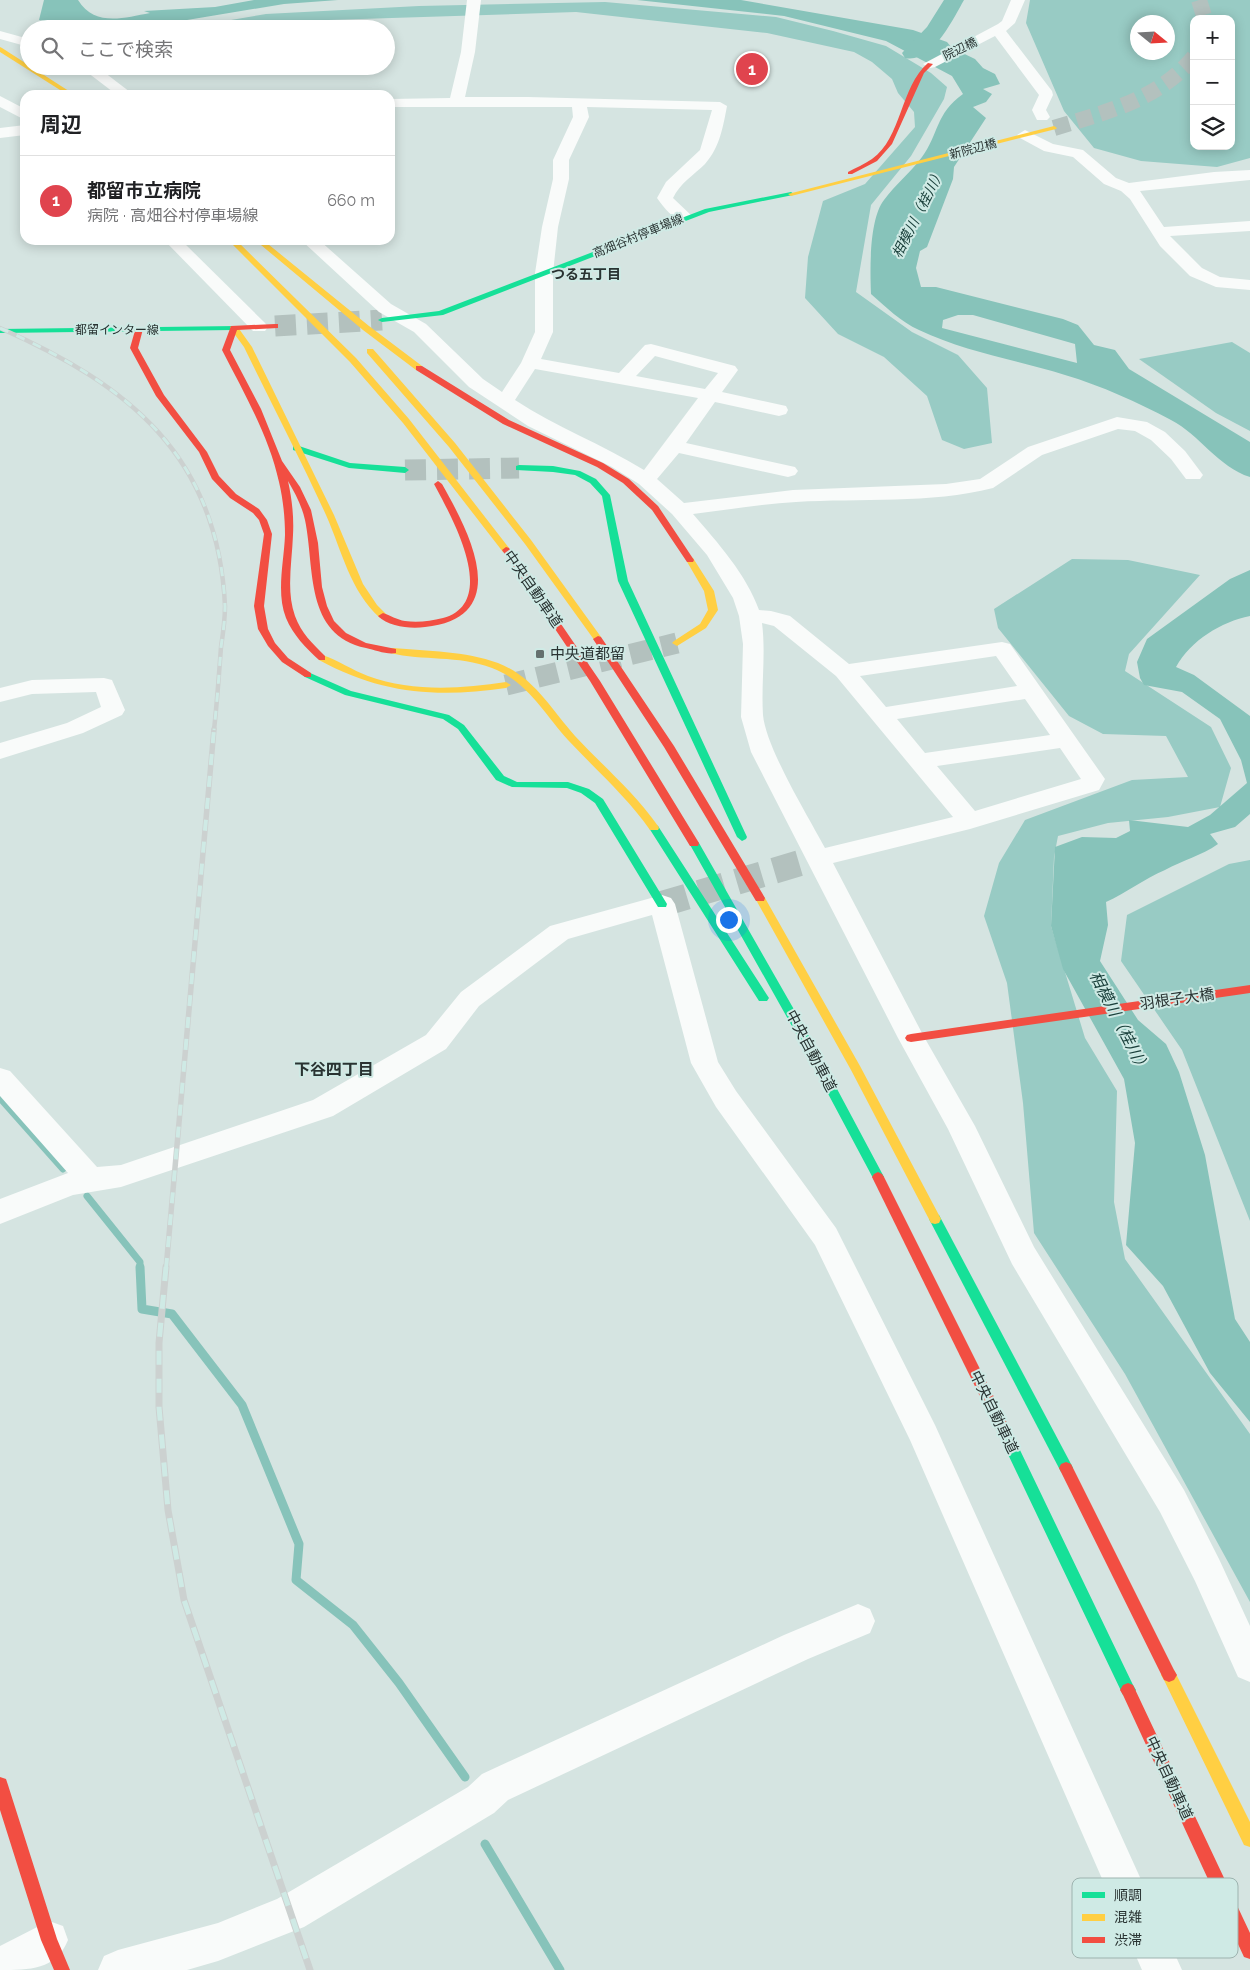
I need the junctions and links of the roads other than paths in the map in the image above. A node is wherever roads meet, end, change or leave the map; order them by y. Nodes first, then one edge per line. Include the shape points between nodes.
1 (474, 0) edge
2 (1018, 0) edge
3 (993, 33) junction
4 (1, 40) edge
5 (20, 43) edge
6 (20, 61) edge
7 (930, 64) joint
8 (42, 75) edge
9 (99, 75) edge
10 (64, 90) edge
11 (120, 90) edge
12 (0, 100) edge
13 (456, 102) junction
14 (579, 102) junction
15 (395, 104) edge
16 (20, 113) edge
17 (1042, 117) dead end
18 (1054, 128) tunnel mouth
19 (20, 131) edge
20 (0, 133) edge
21 (1021, 136) junction
22 (871, 175) joint
23 (1250, 175) edge
24 (849, 181) junction
25 (1127, 188) junction
26 (685, 217) junction
27 (1250, 226) edge
28 (1159, 232) junction
29 (178, 245) edge
30 (237, 245) edge
31 (262, 245) edge
32 (263, 245) edge
33 (315, 245) edge
34 (544, 273) junction
35 (1250, 285) edge
36 (403, 318) junction
37 (382, 320) tunnel mouth
38 (342, 324) dead end
39 (267, 326) joint
40 (234, 328) junction
41 (139, 329) junction
42 (0, 331) edge
43 (362, 343) dead end
44 (349, 356) junction
45 (530, 363) junction
46 (625, 378) junction
47 (710, 395) junction
48 (504, 402) junction
49 (779, 410) dead end
50 (674, 446) junction
51 (296, 448) junction
52 (276, 459) junction
53 (519, 468) tunnel mouth
54 (405, 470) tunnel mouth
55 (788, 471) dead end
56 (1193, 475) dead end
57 (646, 480) junction
58 (679, 510) junction
59 (750, 616) junction
60 (677, 643) tunnel mouth
61 (844, 671) junction
62 (506, 686) tunnel mouth
63 (1031, 691) junction
64 (0, 696) edge
65 (880, 715) junction
66 (1065, 740) junction
67 (0, 751) edge
68 (919, 761) junction
69 (970, 821) junction
70 (746, 844) dead end
71 (817, 858) junction
72 (763, 880) dead end
73 (662, 904) junction
74 (1246, 989) edge
75 (822, 1004) junction
76 (768, 1005) dead end
77 (911, 1038) junction
78 (800, 1056) dead end
79 (0, 1078) edge
80 (89, 1178) junction
81 (880, 1182) junction
82 (0, 1212) edge
83 (858, 1621) dead end
84 (1250, 1665) edge
85 (0, 1785) edge
86 (1250, 1838) edge
87 (1121, 1878) edge
88 (1216, 1878) edge
89 (1238, 1926) edge
90 (1250, 1951) edge
91 (56, 1955) edge
92 (1157, 1958) edge
93 (0, 1968) edge
94 (118, 1970) edge
95 (1162, 1970) edge

1 - 13 street via 471,45
2 - 3 street via 1008,23
3 - 7 street, 院辺橋
3 - 17 street via 1010,42 1025,69 1044,89 1046,96 1039,110
4 - 5 street
4 - 6 main road via 11,55
7 - 24 main road via 921,72 890,143 875,160 850,173
8 - 10 main road
9 - 11 street
12 - 16 street
13 - 14 street
13 - 15 street
14 - 26 street via 720,106 706,153 667,192 665,198
14 - 34 street via 582,116 561,160 561,178
18 - 21 main road
19 - 20 street
21 - 22 main road, 新院辺橋
21 - 25 street via 1049,148 1078,153 1110,181
22 - 24 main road, 高畑谷村停車場線
23 - 25 street
24 - 26 main road, 高畑谷村停車場線
25 - 28 street via 1136,196
26 - 34 main road, 高畑谷村停車場線
27 - 28 street
28 - 35 street via 1196,272 1221,283
29 - 39 street
30 - 44 main road, 中央自動車道
31 - 38 main road
32 - 60 main road via 387,347 426,373 500,419 612,472 651,502 708,585 714,600 712,617 697,632
33 - 36 street via 385,308
34 - 36 main road, 高畑谷村停車場線 via 440,313
34 - 45 street via 544,332
36 - 37 main road, 高畑谷村停車場線
36 - 48 street via 420,328 476,383
39 - 40 main road
40 - 41 main road, 都留インター線
40 - 51 main road via 248,347
40 - 52 main road via 226,350
41 - 42 main road, 都留インター線
41 - 73 main road via 134,348 160,396 203,452 215,477 263,520 268,534 259,606 263,629 285,660 313,678 348,693 446,717 461,727 500,778 516,784 568,785 586,791 599,801
43 - 75 main road, 中央自動車道 via 478,476 631,685
44 - 51 main road via 395,426 422,458 457,517 473,560 475,590 469,606 450,620 423,626 381,615 365,600 342,542
44 - 81 main road, 中央自動車道 via 455,482 533,586 605,694 660,782 791,1012
45 - 46 street
45 - 48 street
46 - 47 street
46 - 47 street via 651,349 729,370
47 - 49 street
47 - 50 street
48 - 57 street via 535,422 619,463
50 - 55 street
50 - 57 street
51 - 54 main road via 355,468
52 - 62 main road via 285,488 289,528 282,579 292,624 303,641 335,668 404,688 437,692
52 - 76 main road via 306,506 319,592 330,623 354,640 393,650 488,664 508,672 526,685 642,811
53 - 70 main road via 577,473 593,481 606,495 623,581
56 - 58 street via 1158,436 1140,426 1117,423 1034,451 986,484 946,490 793,496
57 - 58 street
58 - 59 street via 715,552 744,598
59 - 61 street via 782,621
59 - 71 street via 754,644 752,717 763,752
61 - 63 street via 1002,649
61 - 65 street
63 - 65 street
63 - 66 street
64 - 67 street via 32,687 104,685 114,710 75,728
65 - 68 street
66 - 68 street
66 - 69 street via 1093,779 1091,784
68 - 69 street
69 - 71 street
71 - 77 street
72 - 75 main road
73 - 80 street via 559,932 470,1000 436,1042 323,1108 121,1176
73 - 87 street via 704,1063 726,1099 826,1237 924,1435
74 - 77 main road, 羽根子大橋
75 - 86 main road, 中央自動車道 via 1041,1419
77 - 84 street via 961,1126 1023,1255 1172,1501 1208,1570
78 - 81 main road
79 - 80 street
80 - 82 street via 62,1185
81 - 88 main road, 中央自動車道 via 1004,1430
83 - 94 street via 495,1787 481,1800 290,1912 218,1942
85 - 91 main road
89 - 90 main road, 中央自動車道
91 - 93 street
92 - 95 street

